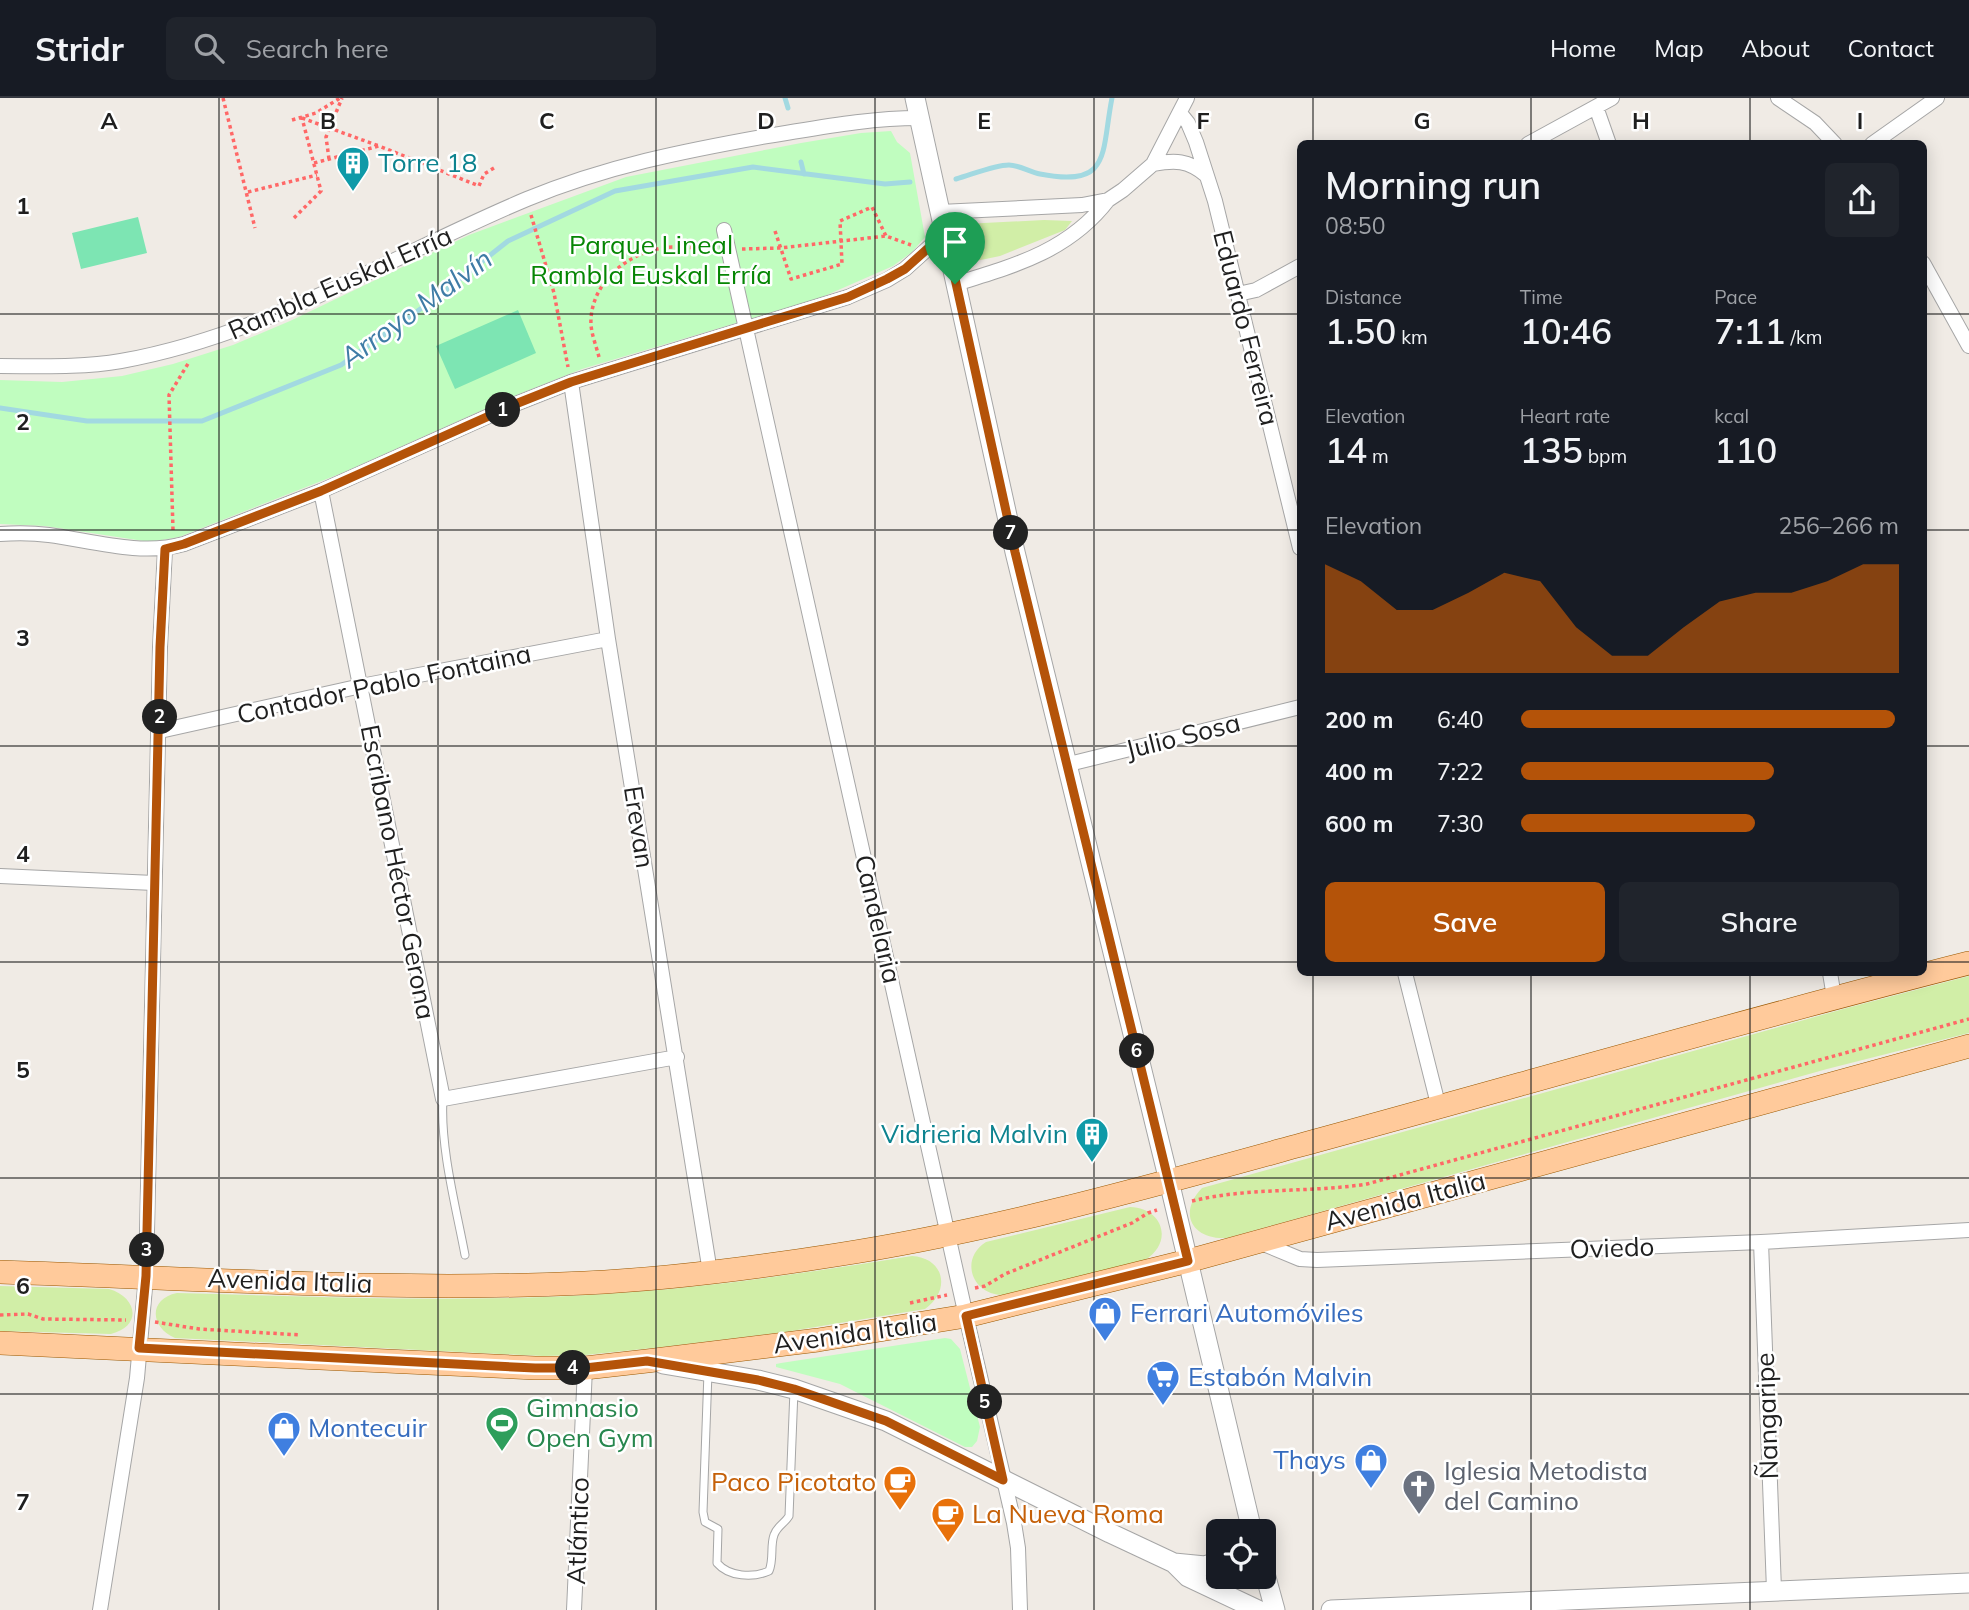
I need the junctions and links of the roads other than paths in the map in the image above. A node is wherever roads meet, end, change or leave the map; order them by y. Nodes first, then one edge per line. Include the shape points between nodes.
1 (915, 98) edge
2 (1187, 98) edge
3 (1612, 98) edge
4 (1778, 98) edge
5 (1937, 98) edge
6 (1596, 107) junction
7 (1180, 113) junction
8 (919, 118) junction
9 (1535, 140) edge
10 (1608, 140) edge
11 (1831, 140) edge
12 (1878, 140) edge
13 (1153, 164) junction
14 (1206, 175) junction
15 (1108, 200) junction
16 (940, 212) junction
17 (724, 230) dead end
18 (945, 233) junction
19 (1297, 268) edge
20 (1927, 270) edge
21 (955, 284) junction
22 (1238, 294) junction
23 (746, 330) junction
24 (1969, 346) edge
25 (0, 366) edge
26 (571, 382) junction
27 (321, 491) junction
28 (0, 534) edge
29 (1297, 536) edge
30 (165, 549) junction
31 (608, 639) junction
32 (361, 686) junction
33 (1297, 708) edge
34 (160, 731) junction
35 (1065, 765) junction
36 (0, 876) edge
37 (154, 883) junction
38 (1969, 963) edge
39 (1927, 974) edge
40 (1406, 976) edge
41 (1830, 976) edge
42 (1919, 976) edge
43 (1834, 998) junction
44 (1969, 1046) edge
45 (677, 1057) junction
46 (443, 1099) junction
47 (1439, 1108) junction
48 (1170, 1181) junction
49 (1969, 1230) edge
50 (949, 1236) junction
51 (1258, 1242) junction
52 (1761, 1242) junction
53 (465, 1255) dead end
54 (1188, 1261) junction
55 (0, 1272) edge
56 (710, 1272) junction
57 (146, 1276) junction
58 (966, 1316) junction
59 (0, 1343) edge
60 (139, 1348) junction
61 (647, 1361) junction
62 (585, 1368) junction
63 (708, 1370) junction
64 (794, 1389) junction
65 (1003, 1480) junction
66 (1248, 1519) edge
67 (1174, 1563) junction
68 (1206, 1566) edge
69 (1969, 1583) edge
70 (1269, 1589) edge
71 (1774, 1590) junction
72 (100, 1610) edge
73 (574, 1610) edge
74 (1020, 1610) edge
75 (1258, 1610) edge
76 (1275, 1610) edge
77 (1331, 1610) edge

1 - 8 street
2 - 7 street
3 - 6 street
4 - 11 street
5 - 12 street
6 - 9 street
6 - 10 street
7 - 13 street
7 - 14 street, Eduardo Ferreira via 1188,123
8 - 16 street
8 - 25 street, Rambla Euskal Erría via 858,121 641,160 507,208 282,312 206,341 119,362
13 - 14 street via 1189,163
13 - 15 street
14 - 22 street, Eduardo Ferreira
15 - 16 street
15 - 21 street via 1077,234 1015,266
16 - 18 street
17 - 23 street, Candelaria
18 - 21 street
18 - 23 street via 887,279 848,297
19 - 22 street via 1256,290
20 - 24 street
21 - 35 street
22 - 29 street, Eduardo Ferreira
23 - 26 street
23 - 50 street, Candelaria
26 - 27 street
26 - 31 street, Erevan
27 - 30 street
27 - 32 street, Escribano Héctor Gerona
28 - 30 street
30 - 34 street
31 - 32 street, Contador Pablo Fontaina
31 - 45 street, Erevan
32 - 34 street, Contador Pablo Fontaina
32 - 46 street, Escribano Héctor Gerona
33 - 35 street, Julio Sosa
34 - 37 street
35 - 48 street
36 - 37 street
37 - 57 street
38 - 39 main road, Avenida Italia
40 - 47 street
41 - 43 street
42 - 43 main road, Avenida Italia
43 - 47 main road, Avenida Italia
44 - 51 main road, Avenida Italia
45 - 46 street
45 - 56 street, Erevan
46 - 53 lane, Escribano Héctor Gerona
47 - 48 main road, Avenida Italia
48 - 50 main road, Avenida Italia
48 - 54 street
49 - 52 street, Oviedo
50 - 56 main road, Avenida Italia
50 - 58 street, Candelaria
51 - 52 street, Oviedo via 1300,1259 1317,1260
51 - 54 main road, Avenida Italia
52 - 71 street, Ñangaripe
54 - 58 main road, Avenida Italia
54 - 66 street
55 - 57 main road, Avenida Italia
56 - 57 main road, Avenida Italia via 589,1283 466,1286
57 - 60 street
58 - 61 main road, Avenida Italia
58 - 65 street, Candelaria
59 - 60 main road, Avenida Italia
60 - 62 main road, Avenida Italia
60 - 72 street
61 - 62 main road, Avenida Italia
61 - 63 street
62 - 73 street, Atlántico
63 - 64 street
63 - 64 lane via 703,1512 705,1522 718,1529 717,1563 729,1572 749,1575 769,1571 772,1564 773,1536 789,1516
64 - 65 street via 886,1421
65 - 67 street
65 - 74 street, Candelaria via 1018,1548
67 - 68 street
67 - 75 street via 1188,1577
69 - 71 street
70 - 76 street
71 - 77 street

